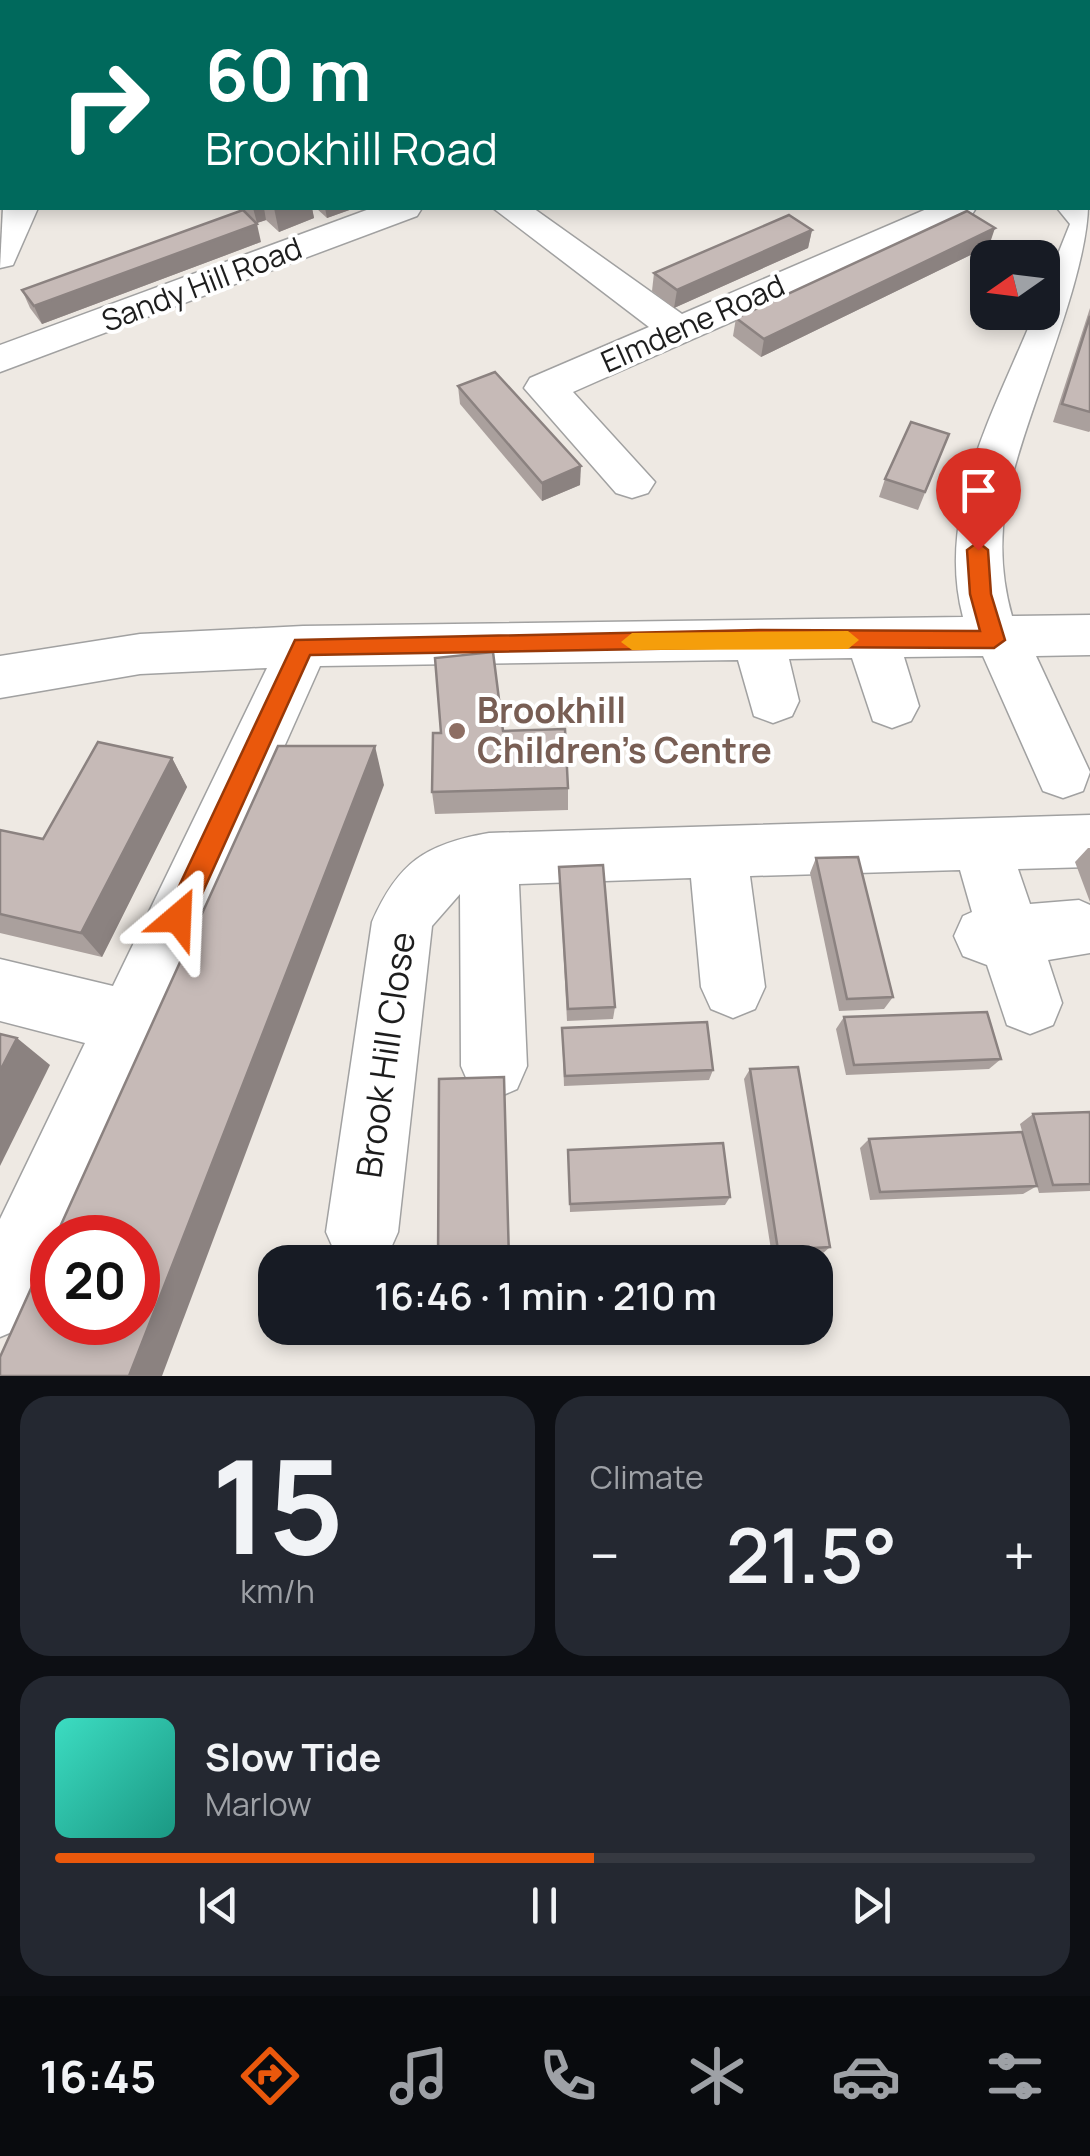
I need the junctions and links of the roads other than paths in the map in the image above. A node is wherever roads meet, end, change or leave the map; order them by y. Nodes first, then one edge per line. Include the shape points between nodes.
1 (19, 210) edge
2 (396, 210) edge
3 (513, 210) edge
4 (953, 210) edge
5 (1089, 223) edge
6 (0, 257) edge
7 (676, 328) junction
8 (0, 360) edge
9 (632, 482) dead end
10 (1090, 635) edge
11 (759, 638) junction
12 (872, 640) junction
13 (998, 640) junction
14 (303, 646) junction
15 (0, 677) edge
16 (774, 701) dead end
17 (892, 706) dead end
18 (1064, 774) dead end
19 (1090, 840) edge
20 (981, 844) junction
21 (718, 851) junction
22 (489, 858) junction
23 (1079, 928) dead end
24 (997, 934) junction
25 (734, 987) dead end
26 (0, 990) edge
27 (1030, 1003) dead end
28 (128, 1022) junction
29 (494, 1066) dead end
30 (362, 1232) dead end
31 (0, 1300) edge

1 - 6 street
2 - 8 street, Sandy Hill Road via 268,243
3 - 7 street
4 - 7 street, Elmdene Road
5 - 13 street via 985,493 981,594
7 - 9 street, Elmdene Road via 545,388
10 - 13 street
11 - 12 street
11 - 14 street
11 - 16 street
12 - 13 street
12 - 17 street
13 - 18 street
14 - 15 street via 140,654
14 - 28 street
19 - 20 street, Brook Hill Close
20 - 21 street, Brook Hill Close
20 - 24 street
21 - 22 street, Brook Hill Close
21 - 25 street
22 - 29 street
22 - 30 street, Brook Hill Close via 453,865 421,886 402,922
23 - 24 street
24 - 27 street
26 - 28 street
28 - 31 street

